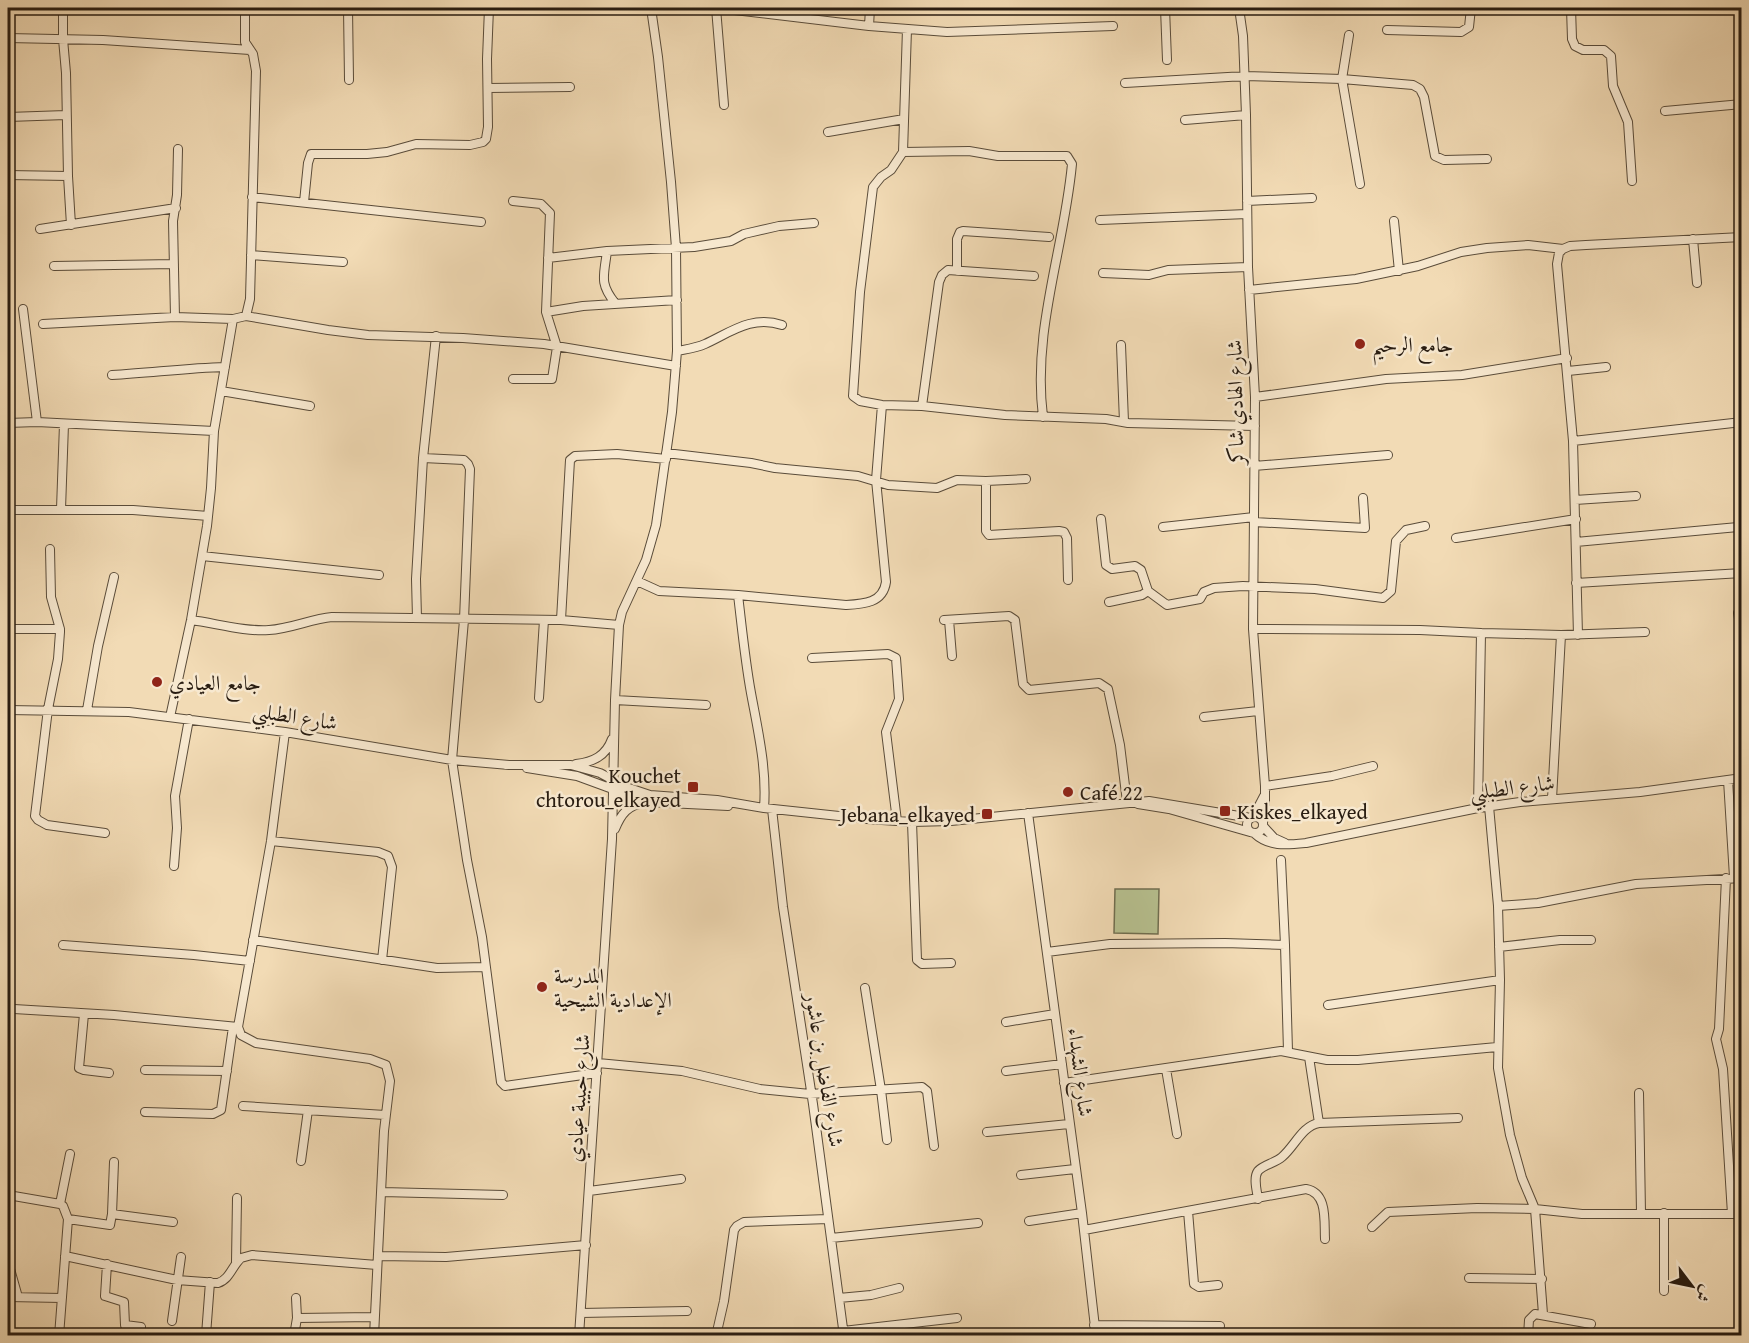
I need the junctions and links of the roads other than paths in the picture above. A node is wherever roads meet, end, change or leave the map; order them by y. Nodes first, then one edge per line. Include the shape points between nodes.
1 (63, 8) edge
2 (244, 8) edge
3 (348, 8) edge
4 (489, 8) edge
5 (651, 8) edge
6 (717, 8) edge
7 (870, 8) edge
8 (1165, 8) edge
9 (1239, 8) edge
10 (1471, 8) edge
11 (1571, 8) edge
12 (869, 26) junction
13 (1113, 26) dead end
14 (907, 29) junction
15 (1387, 30) dead end
16 (1349, 35) dead end
17 (8, 38) edge
18 (63, 39) junction
19 (250, 50) junction
20 (1167, 60) dead end
21 (1245, 76) junction
22 (1342, 79) junction
23 (349, 80) dead end
24 (1125, 83) dead end
25 (570, 87) dead end
26 (488, 88) junction
27 (1742, 104) edge
28 (724, 105) dead end
29 (1665, 111) dead end
30 (66, 115) junction
31 (1246, 115) junction
32 (8, 117) edge
33 (904, 119) junction
34 (1185, 120) dead end
35 (828, 132) dead end
36 (178, 149) dead end
37 (903, 152) junction
38 (1487, 159) dead end
39 (8, 175) edge
40 (68, 176) junction
41 (1632, 182) dead end
42 (1360, 184) dead end
43 (252, 197) junction
44 (1312, 198) dead end
45 (513, 201) dead end
46 (1247, 201) junction
47 (304, 202) junction
48 (176, 208) junction
49 (1248, 214) junction
50 (1100, 220) dead end
51 (1394, 221) dead end
52 (481, 222) dead end
53 (814, 222) dead end
54 (71, 225) junction
55 (40, 229) dead end
56 (1049, 237) dead end
57 (1742, 237) edge
58 (1694, 238) junction
59 (676, 248) junction
60 (1563, 249) junction
61 (607, 251) junction
62 (250, 255) junction
63 (548, 258) junction
64 (343, 262) dead end
65 (174, 264) junction
66 (54, 266) dead end
67 (1248, 267) junction
68 (957, 271) junction
69 (1399, 271) junction
70 (1103, 273) dead end
71 (1034, 276) dead end
72 (1697, 283) dead end
73 (1249, 290) junction
74 (677, 300) junction
75 (615, 303) junction
76 (23, 309) dead end
77 (546, 312) junction
78 (246, 316) junction
79 (176, 317) junction
80 (233, 319) junction
81 (43, 324) dead end
82 (782, 325) dead end
83 (436, 336) junction
84 (1121, 345) dead end
85 (557, 347) junction
86 (677, 351) junction
87 (1567, 358) junction
88 (676, 366) junction
89 (225, 367) junction
90 (1606, 367) dead end
91 (1568, 371) junction
92 (112, 375) dead end
93 (513, 379) dead end
94 (221, 391) junction
95 (1255, 397) junction
96 (882, 405) junction
97 (310, 406) dead end
98 (922, 406) junction
99 (1043, 417) junction
100 (37, 422) junction
101 (1124, 422) junction
102 (1742, 422) edge
103 (8, 423) edge
104 (64, 424) junction
105 (1255, 426) junction
106 (214, 431) junction
107 (1573, 441) junction
108 (1388, 455) dead end
109 (666, 456) junction
110 (423, 458) junction
111 (1254, 466) junction
112 (1026, 479) dead end
113 (876, 480) junction
114 (986, 481) junction
115 (1636, 496) dead end
116 (1364, 498) dead end
117 (1575, 500) junction
118 (61, 509) junction
119 (8, 510) edge
120 (208, 516) junction
121 (1101, 519) dead end
122 (1254, 519) junction
123 (1576, 519) junction
124 (1425, 526) dead end
125 (1163, 527) dead end
126 (1738, 527) dead end
127 (1456, 538) dead end
128 (1576, 542) junction
129 (50, 549) dead end
130 (202, 556) junction
131 (1742, 573) edge
132 (380, 575) dead end
133 (114, 577) dead end
134 (1068, 580) dead end
135 (637, 581) junction
136 (1576, 583) junction
137 (1254, 586) junction
138 (1148, 591) junction
139 (738, 595) junction
140 (1109, 602) dead end
141 (1738, 613) dead end
142 (417, 618) junction
143 (190, 620) junction
144 (464, 620) junction
145 (544, 620) junction
146 (561, 620) junction
147 (619, 625) junction
148 (8, 628) edge
149 (60, 629) junction
150 (1253, 629) junction
151 (1481, 633) junction
152 (1645, 633) dead end
153 (1561, 635) junction
154 (1578, 635) junction
155 (1742, 636) edge
156 (952, 656) dead end
157 (812, 658) dead end
158 (539, 698) dead end
159 (615, 700) junction
160 (706, 705) dead end
161 (48, 709) junction
162 (8, 710) edge
163 (87, 710) junction
164 (1258, 711) junction
165 (170, 717) junction
166 (1204, 717) dead end
167 (189, 719) junction
168 (614, 731) junction
169 (285, 732) junction
170 (452, 760) junction
171 (505, 765) junction
172 (571, 765) junction
173 (1373, 766) dead end
174 (1742, 778) edge
175 (612, 780) junction
176 (1728, 780) junction
177 (1265, 786) junction
178 (613, 790) junction
179 (1264, 795) junction
180 (1552, 800) junction
181 (653, 803) junction
182 (1130, 803) junction
183 (745, 806) junction
184 (1490, 806) junction
185 (1478, 808) junction
186 (768, 809) junction
187 (1028, 813) junction
188 (1252, 818) junction
189 (897, 821) junction
190 (912, 822) junction
191 (1263, 825) junction
192 (105, 832) dead end
193 (1252, 833) junction
194 (612, 839) junction
195 (271, 841) junction
196 (1289, 845) junction
197 (1281, 860) dead end
198 (174, 866) dead end
199 (1734, 878) edge
200 (1498, 906) junction
201 (253, 940) junction
202 (1591, 940) dead end
203 (63, 945) dead end
204 (1285, 945) junction
205 (1499, 947) junction
206 (1047, 952) junction
207 (382, 960) junction
208 (250, 961) junction
209 (951, 963) dead end
210 (486, 967) junction
211 (1500, 980) junction
212 (865, 987) dead end
213 (1328, 1005) dead end
214 (14, 1009) dead end
215 (84, 1014) junction
216 (1055, 1014) junction
217 (1006, 1022) dead end
218 (235, 1027) junction
219 (1497, 1047) junction
220 (1288, 1051) junction
221 (1309, 1057) junction
222 (598, 1063) junction
223 (1062, 1064) junction
224 (1166, 1069) junction
225 (145, 1070) dead end
226 (227, 1071) junction
227 (1006, 1071) dead end
228 (109, 1073) dead end
229 (597, 1073) junction
230 (1064, 1083) junction
231 (881, 1090) junction
232 (1640, 1093) dead end
233 (810, 1094) junction
234 (243, 1106) dead end
235 (308, 1110) junction
236 (145, 1112) dead end
237 (385, 1115) junction
238 (1458, 1118) dead end
239 (1319, 1122) junction
240 (1069, 1124) junction
241 (987, 1132) dead end
242 (1177, 1134) dead end
243 (887, 1140) dead end
244 (934, 1146) dead end
245 (70, 1154) dead end
246 (301, 1161) dead end
247 (114, 1162) dead end
248 (1076, 1169) junction
249 (1021, 1175) dead end
250 (681, 1179) dead end
251 (590, 1191) junction
252 (382, 1192) junction
253 (8, 1195) edge
254 (503, 1195) dead end
255 (237, 1198) dead end
256 (1258, 1199) junction
257 (60, 1204) junction
258 (1535, 1209) junction
259 (1188, 1211) junction
260 (1082, 1213) junction
261 (1641, 1213) junction
262 (112, 1214) junction
263 (1664, 1214) junction
264 (1732, 1214) junction
265 (1742, 1214) edge
266 (68, 1219) junction
267 (828, 1219) junction
268 (1029, 1221) dead end
269 (173, 1222) dead end
270 (978, 1223) dead end
271 (1372, 1227) dead end
272 (1084, 1230) junction
273 (831, 1238) junction
274 (1325, 1239) dead end
275 (586, 1245) junction
276 (65, 1256) junction
277 (378, 1256) junction
278 (181, 1257) dead end
279 (8, 1262) edge
280 (236, 1262) junction
281 (107, 1264) junction
282 (377, 1265) junction
283 (1469, 1278) dead end
284 (1542, 1279) junction
285 (177, 1280) junction
286 (210, 1282) junction
287 (1218, 1285) dead end
288 (899, 1288) dead end
289 (1664, 1291) dead end
290 (8, 1297) edge
291 (18, 1297) junction
292 (62, 1298) junction
293 (296, 1298) dead end
294 (839, 1298) junction
295 (687, 1311) dead end
296 (581, 1313) junction
297 (1543, 1314) junction
298 (374, 1317) junction
299 (297, 1318) junction
300 (957, 1318) dead end
301 (172, 1321) dead end
302 (1591, 1324) dead end
303 (1094, 1325) junction
304 (1220, 1326) dead end
305 (141, 1327) dead end
306 (844, 1333) edge
307 (59, 1335) edge
308 (206, 1335) edge
309 (294, 1335) edge
310 (374, 1335) edge
311 (579, 1335) edge
312 (716, 1335) edge
313 (1096, 1335) edge
314 (1528, 1335) edge

1 - 18 street
2 - 19 street via 245,42
3 - 23 street
4 - 26 street
5 - 59 street, شارع حبيبة عيادي
6 - 12 street
6 - 28 street
7 - 12 street
8 - 20 street
9 - 21 street, شارع الهادي شاكر
10 - 15 street via 1469,27 1461,32
11 - 41 street via 1575,46 1604,50 1611,56 1612,86 1629,122
12 - 14 street
13 - 14 street via 958,32
14 - 33 street
16 - 22 street
17 - 18 street
18 - 19 street
18 - 30 street
19 - 43 street via 256,71
21 - 22 street
21 - 24 street
21 - 31 street, شارع الهادي شاكر
22 - 38 street via 1418,87 1424,97 1435,156 1444,160
22 - 42 street
25 - 26 street
26 - 47 street via 488,127 483,142 416,144 387,152 311,154
27 - 29 street
30 - 32 street
30 - 40 street
31 - 34 street
31 - 46 street, شارع الهادي شاكر
33 - 35 street
33 - 37 street
36 - 48 street
37 - 96 street via 873,187 860,291 853,396
37 - 99 street via 969,151 1071,159 1067,209 1042,337
39 - 40 street
40 - 54 street
43 - 47 street
43 - 62 street
44 - 46 street
45 - 63 street via 541,204 550,213
46 - 49 street, شارع الهادي شاكر
47 - 52 street
48 - 54 street
48 - 65 street
49 - 50 street
49 - 67 street, شارع الهادي شاكر
51 - 69 street
53 - 59 street via 744,234 731,241
54 - 55 street
56 - 68 street via 960,232
57 - 58 street
58 - 60 street
58 - 72 street
59 - 61 street
59 - 74 street, شارع حبيبة عيادي
60 - 69 street via 1493,247 1461,252
60 - 87 street via 1557,264
61 - 63 street
61 - 75 street via 605,291
62 - 64 street
62 - 78 street
63 - 77 street
65 - 66 street
65 - 79 street
67 - 70 street via 1168,270 1149,275
67 - 73 street, شارع الهادي شاكر
68 - 71 street
68 - 98 street via 948,270 939,282
69 - 73 street via 1337,282
73 - 95 street, شارع الهادي شاكر
74 - 75 street
74 - 86 street, شارع حبيبة عيادي
75 - 77 street
76 - 100 street
77 - 85 street
78 - 80 street
78 - 83 street via 368,335
79 - 80 street
79 - 81 street
80 - 89 street
82 - 86 street via 752,322 705,344
83 - 85 street
83 - 110 street
84 - 101 street
85 - 88 street
85 - 93 street via 552,379
86 - 88 street, شارع حبيبة عيادي
87 - 91 street
87 - 95 street via 1462,375 1386,379
88 - 109 street, شارع حبيبة عيادي
89 - 92 street
89 - 94 street
90 - 91 street
91 - 107 street
94 - 97 street
94 - 106 street
95 - 105 street, شارع الهادي شاكر
96 - 98 street
96 - 113 street
98 - 99 street
99 - 101 street
100 - 103 street
100 - 104 street
101 - 105 street
102 - 107 street
104 - 106 street
104 - 118 street
105 - 111 street, شارع الهادي شاكر
106 - 120 street
107 - 117 street
108 - 111 street
109 - 113 street
109 - 135 street, شارع حبيبة عيادي via 656,525
109 - 146 street via 617,454 575,456 570,460
110 - 142 street
110 - 144 street via 459,459 470,466
111 - 122 street, شارع الهادي شاكر
112 - 114 street
113 - 114 street via 888,485 937,488 957,480
113 - 139 street via 886,582 874,601 846,605
114 - 134 street via 988,535 1064,532
115 - 117 street
116 - 122 street via 1365,528
117 - 123 street
118 - 119 street
118 - 120 street
120 - 130 street
121 - 138 street via 1106,565 1112,569 1135,566 1141,570
122 - 125 street
122 - 137 street, شارع الهادي شاكر
123 - 127 street
123 - 128 street
124 - 137 street via 1406,530 1396,541 1391,591 1383,598
126 - 128 street
128 - 136 street
129 - 149 street via 51,597
130 - 132 street
130 - 143 street
131 - 136 street
133 - 163 street
135 - 139 street via 659,591
135 - 147 street, شارع حبيبة عيادي
136 - 154 street
137 - 138 street via 1214,588 1204,592 1200,599 1167,605
137 - 150 street, شارع الهادي شاكر
138 - 140 street
139 - 186 street, شارع الفاضل بن عاشور
141 - 155 street
142 - 143 street via 325,618 262,631
142 - 144 street
143 - 165 street
144 - 145 street
144 - 170 street
145 - 146 street
145 - 158 street
146 - 147 street
147 - 159 street, شارع حبيبة عيادي
148 - 149 street
149 - 161 street
150 - 151 street
150 - 164 street, شارع الهادي شاكر
151 - 153 street
151 - 185 street
152 - 154 street
153 - 154 street
153 - 180 street
156 - 182 street via 946,620 1009,616 1015,620 1023,684 1029,690 1099,683 1108,689
157 - 189 street via 888,654 896,658 899,699 886,732
159 - 160 street
159 - 168 street, شارع حبيبة عيادي
161 - 162 street, شارع الطبلبي
161 - 163 street, شارع الطبلبي
161 - 192 street via 35,816 47,825
163 - 165 street, شارع الطبلبي
164 - 166 street
164 - 177 street, شارع الهادي شاكر
165 - 167 street, شارع الطبلبي
167 - 169 street, شارع الطبلبي
167 - 198 street via 176,791
168 - 172 street via 610,745 598,758
168 - 175 street, شارع حبيبة عيادي
169 - 170 street, شارع الطبلبي
169 - 195 street
170 - 171 street, شارع الطبلبي
170 - 210 street
171 - 172 street, شارع الطبلبي
171 - 178 street, شارع الطبلبي via 577,776
172 - 175 street, شارع الطبلبي
173 - 177 street
174 - 176 street, شارع الطبلبي
175 - 178 street, شارع حبيبة عيادي
175 - 183 street, شارع الطبلبي via 650,795
176 - 180 street, شارع الطبلبي
176 - 199 street
177 - 179 street, شارع الهادي شاكر
178 - 181 street, شارع الطبلبي
178 - 194 street, شارع حبيبة عيادي
179 - 188 street, شارع الهادي شاكر
179 - 191 street, شارع الهادي شاكر
180 - 184 street, شارع الطبلبي
181 - 183 street, شارع الطبلبي
181 - 194 street via 629,807
182 - 187 street, شارع الطبلبي
182 - 188 street, شارع الطبلبي via 1166,803
182 - 193 street, شارع الطبلبي via 1169,809
183 - 186 street, شارع الطبلبي
184 - 185 street, شارع الطبلبي
184 - 200 street
185 - 196 street, شارع الطبلبي
186 - 189 street, شارع الطبلبي
186 - 233 street, شارع الفاضل بن عاشور
187 - 190 street, شارع الطبلبي
187 - 206 street, شارع الشهداء
188 - 191 street via 1259,818
188 - 193 street via 1247,824
189 - 190 street, شارع الطبلبي
190 - 209 street via 917,960 922,964
191 - 193 street via 1260,831
191 - 196 street via 1274,838
193 - 196 street, شارع الطبلبي via 1269,843
194 - 222 street, شارع حبيبة عيادي
195 - 201 street
195 - 207 street via 388,856 392,867
197 - 204 street
199 - 200 street via 1636,884 1538,903
199 - 264 street via 1716,1039 1722,1069
200 - 205 street
201 - 207 street
201 - 208 street
202 - 205 street
203 - 208 street
204 - 206 street via 1110,944
204 - 220 street
205 - 211 street
206 - 216 street, شارع الشهداء
207 - 210 street via 437,968
208 - 218 street
210 - 229 street via 503,1085
211 - 213 street
211 - 219 street
212 - 231 street
214 - 215 street
215 - 218 street
215 - 228 street via 79,1068
216 - 217 street
216 - 223 street, شارع الشهداء
218 - 226 street
218 - 237 street via 256,1043 370,1059 386,1065 390,1081
219 - 221 street via 1358,1060
219 - 258 street via 1506,1121
220 - 221 street
220 - 224 street
221 - 239 street
222 - 229 street, شارع حبيبة عيادي
222 - 233 street via 682,1071 760,1089
223 - 227 street
223 - 230 street, شارع الشهداء
224 - 230 street
224 - 242 street
225 - 226 street
226 - 236 street via 219,1112
229 - 251 street, شارع حبيبة عيادي
230 - 240 street, شارع الشهداء
231 - 233 street
231 - 243 street
231 - 244 street via 927,1091
232 - 261 street
233 - 267 street, شارع الفاضل بن عاشور
234 - 235 street
235 - 237 street
235 - 246 street
237 - 252 street
238 - 239 street
239 - 256 street via 1311,1124 1282,1157 1259,1169
240 - 241 street
240 - 248 street, شارع الشهداء
245 - 257 street
247 - 262 street
248 - 249 street
248 - 260 street, شارع الشهداء
250 - 251 street
251 - 275 street, شارع حبيبة عيادي
252 - 254 street
252 - 277 street
253 - 257 street
255 - 280 street
256 - 259 street
256 - 274 street via 1306,1189 1315,1192 1322,1200
257 - 266 street
258 - 261 street via 1582,1214
258 - 271 street via 1388,1212
258 - 284 street
259 - 272 street
259 - 287 street via 1194,1284
260 - 268 street
260 - 272 street, شارع الشهداء
261 - 263 street
262 - 266 street via 109,1225
262 - 269 street
263 - 264 street
263 - 289 street
264 - 265 street
266 - 276 street
267 - 273 street, شارع الفاضل بن عاشور
267 - 312 street via 744,1222 737,1226
270 - 273 street
272 - 303 street, شارع الشهداء
273 - 294 street, شارع الفاضل بن عاشور
275 - 277 street via 446,1257
275 - 296 street, شارع حبيبة عيادي
276 - 281 street
276 - 292 street
277 - 282 street
278 - 285 street
279 - 291 street
280 - 282 street via 244,1256 261,1255
280 - 286 street via 224,1281
281 - 285 street
281 - 305 street via 105,1296 124,1302 125,1325
282 - 298 street
283 - 284 street
284 - 297 street
285 - 286 street
285 - 301 street
286 - 308 street
288 - 294 street
290 - 291 street
291 - 292 street
292 - 307 street
293 - 299 street
294 - 306 street, شارع الفاضل بن عاشور
295 - 296 street
296 - 311 street, شارع حبيبة عيادي
297 - 302 street
297 - 314 street via 1531,1316
298 - 299 street
298 - 310 street
299 - 309 street
300 - 306 street
303 - 304 street
303 - 313 street, شارع الشهداء

